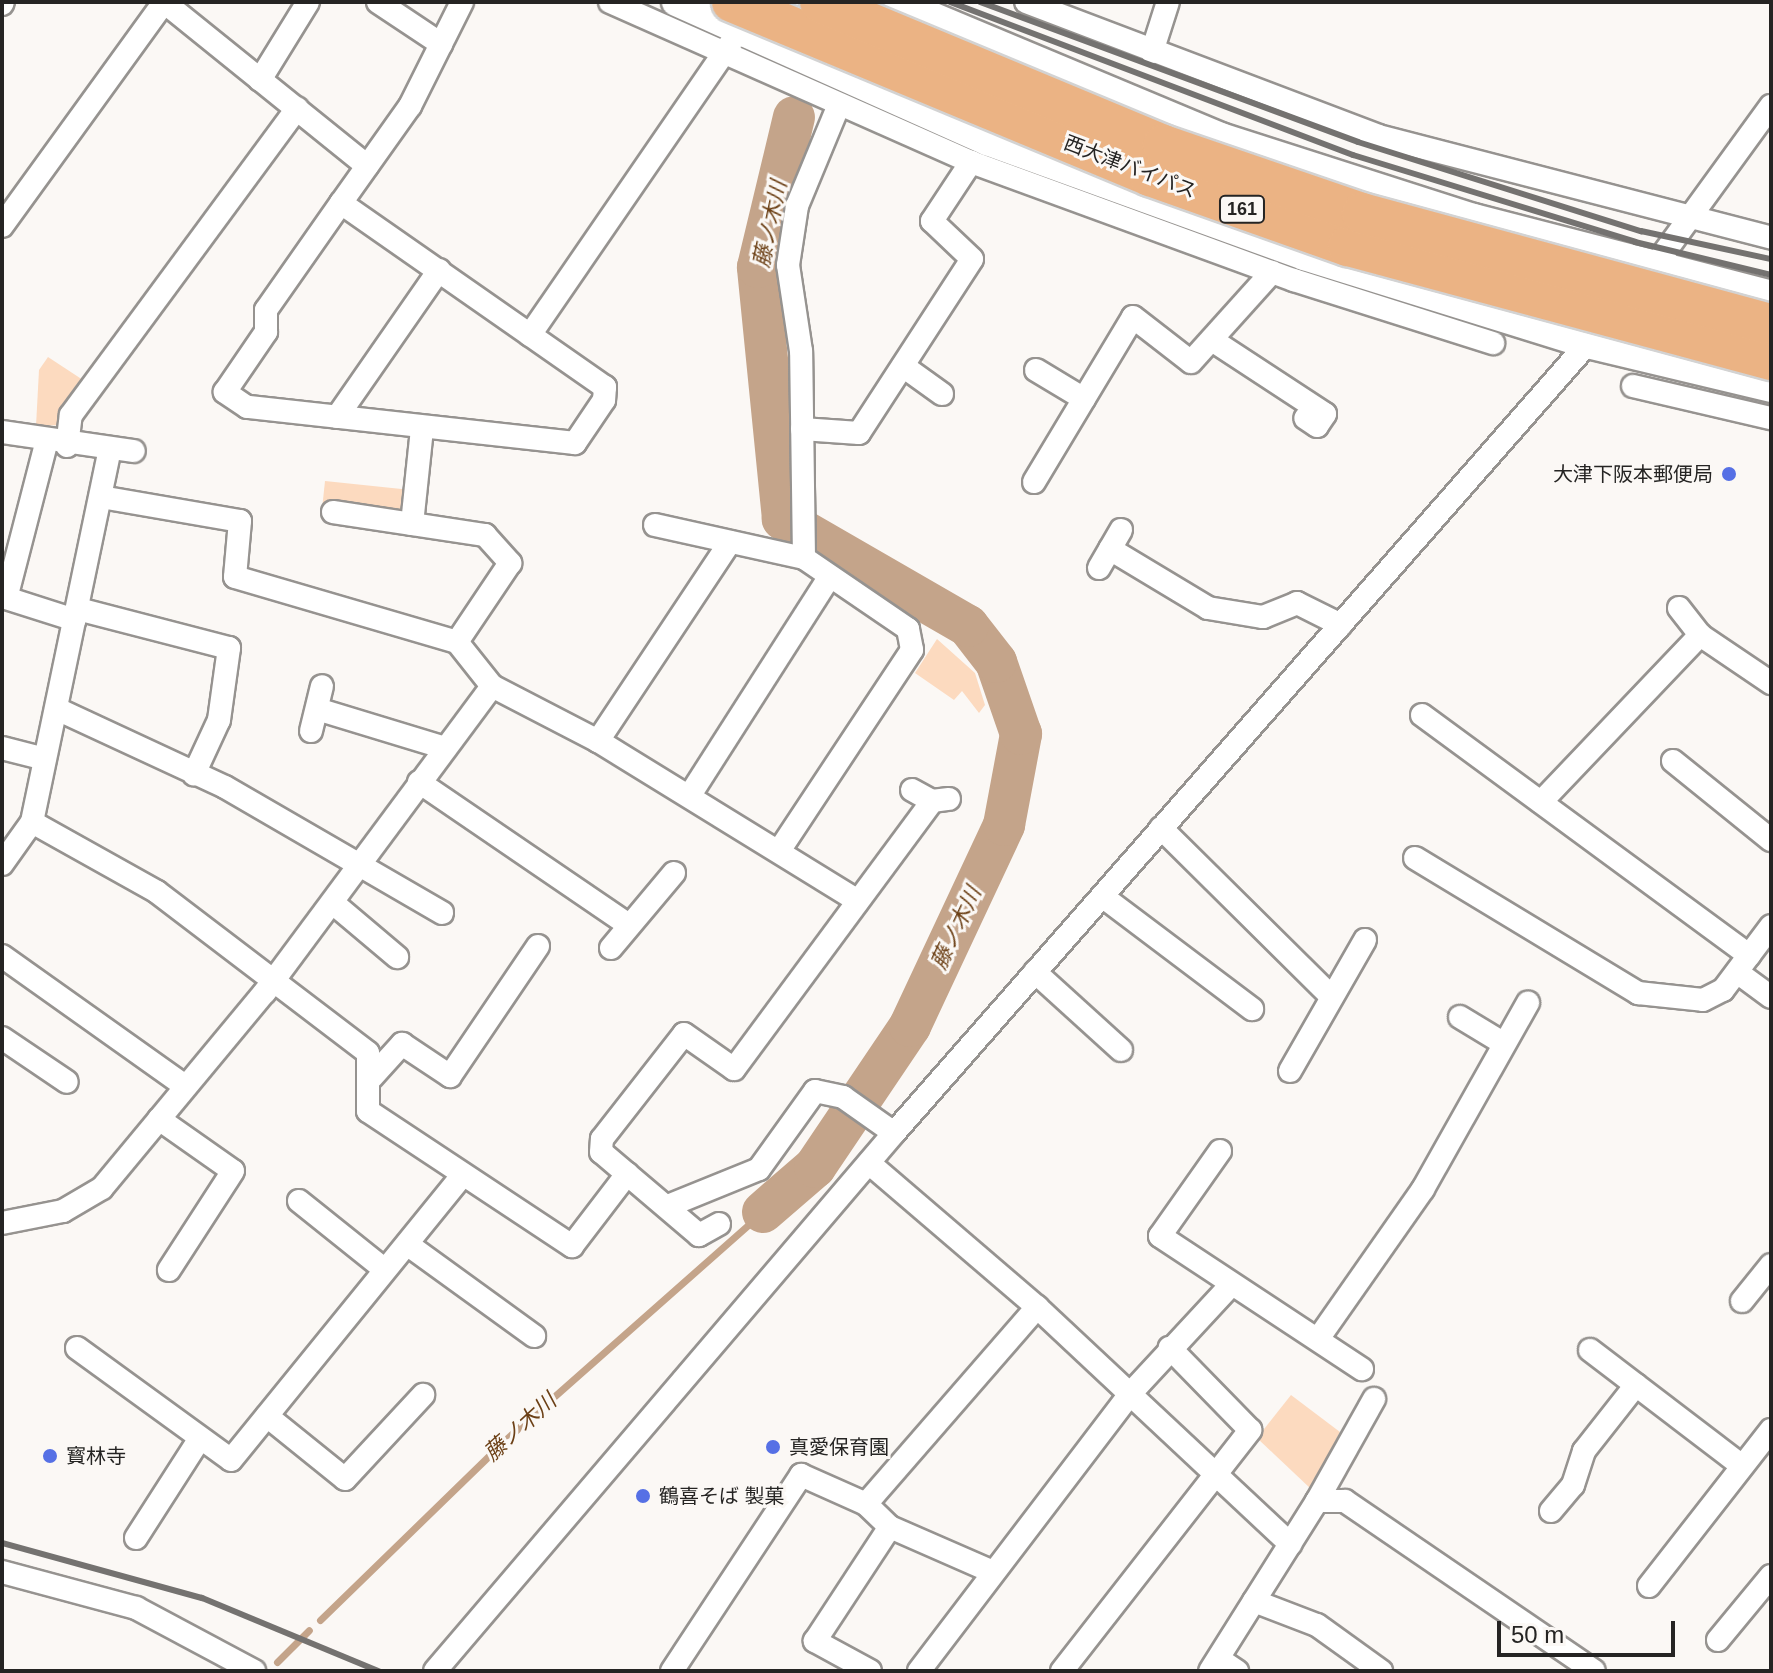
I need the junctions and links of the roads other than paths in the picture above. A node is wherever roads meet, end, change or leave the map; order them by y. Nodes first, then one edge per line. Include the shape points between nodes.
1 (164, 2) edge
2 (308, 2) edge
3 (378, 2) edge
4 (462, 2) edge
5 (610, 2) edge
6 (676, 2) edge
7 (753, 2) edge
8 (820, 2) edge
9 (868, 2) edge
10 (898, 2) edge
11 (1026, 2) edge
12 (1168, 2) edge
13 (735, 16) edge
14 (441, 44) junction
15 (1152, 52) junction
16 (725, 54) junction
17 (843, 76) junction
18 (260, 80) junction
19 (867, 104) junction
20 (1771, 106) edge
21 (838, 107) junction
22 (297, 108) junction
23 (971, 162) junction
24 (367, 166) junction
25 (341, 203) junction
26 (1116, 210) junction
27 (1688, 216) junction
28 (2, 226) edge
29 (1174, 231) junction
30 (1771, 238) edge
31 (1655, 267) junction
32 (439, 270) junction
33 (1272, 272) junction
34 (1771, 295) edge
35 (1385, 305) junction
36 (1771, 324) edge
37 (530, 335) junction
38 (1212, 340) junction
39 (1493, 343) dead end
40 (1587, 344) junction
41 (1771, 360) edge
42 (903, 366) junction
43 (1036, 370) dead end
44 (1698, 371) junction
45 (1633, 386) dead end
46 (1771, 388) edge
47 (942, 394) dead end
48 (1084, 399) junction
49 (1690, 399) junction
50 (337, 417) junction
51 (1305, 418) dead end
52 (1771, 418) edge
53 (422, 429) junction
54 (802, 429) junction
55 (2, 432) edge
56 (57, 443) junction
57 (110, 450) junction
58 (134, 451) dead end
59 (1034, 482) dead end
60 (101, 497) junction
61 (333, 512) dead end
62 (412, 524) junction
63 (655, 525) dead end
64 (1121, 530) dead end
65 (730, 542) junction
66 (804, 554) junction
67 (829, 578) junction
68 (1679, 608) dead end
69 (76, 614) junction
70 (1341, 625) junction
71 (1700, 635) junction
72 (457, 642) junction
73 (1771, 683) edge
74 (322, 686) dead end
75 (492, 686) junction
76 (57, 709) junction
77 (317, 709) junction
78 (1422, 715) dead end
79 (311, 731) dead end
80 (598, 741) junction
81 (2, 748) edge
82 (445, 748) junction
83 (45, 759) junction
84 (1673, 761) dead end
85 (194, 774) junction
86 (419, 782) junction
87 (690, 795) junction
88 (931, 797) dead end
89 (1541, 802) junction
90 (32, 822) junction
91 (1161, 828) junction
92 (1771, 840) edge
93 (781, 848) junction
94 (1415, 858) dead end
95 (2, 864) edge
96 (364, 864) junction
97 (674, 873) dead end
98 (1102, 896) junction
99 (858, 901) junction
100 (333, 903) junction
101 (442, 913) dead end
102 (629, 925) junction
103 (1771, 926) edge
104 (1365, 940) dead end
105 (538, 946) dead end
106 (611, 948) dead end
107 (2, 956) edge
108 (397, 957) dead end
109 (1743, 964) junction
110 (1035, 972) junction
111 (271, 981) junction
112 (1332, 997) junction
113 (1771, 997) edge
114 (1528, 1003) dead end
115 (1252, 1009) dead end
116 (1460, 1017) dead end
117 (2, 1038) edge
118 (1503, 1043) junction
119 (1121, 1050) dead end
120 (1290, 1071) dead end
121 (372, 1077) junction
122 (67, 1082) dead end
123 (182, 1084) junction
124 (159, 1119) junction
125 (894, 1133) junction
126 (1220, 1151) dead end
127 (869, 1163) junction
128 (627, 1174) junction
129 (461, 1177) junction
130 (299, 1201) dead end
131 (668, 1206) junction
132 (2, 1223) edge
133 (719, 1224) dead end
134 (407, 1244) junction
135 (1771, 1265) edge
136 (169, 1270) dead end
137 (385, 1270) junction
138 (1231, 1285) junction
139 (1742, 1301) dead end
140 (1037, 1307) junction
141 (534, 1336) dead end
142 (1318, 1339) junction
143 (77, 1348) dead end
144 (1170, 1348) junction
145 (1590, 1350) dead end
146 (1362, 1369) dead end
147 (1636, 1385) junction
148 (423, 1395) dead end
149 (1129, 1395) junction
150 (1374, 1399) dead end
151 (267, 1416) junction
152 (1771, 1430) edge
153 (199, 1440) junction
154 (1742, 1466) junction
155 (1211, 1473) junction
156 (1317, 1501) junction
157 (866, 1504) junction
158 (1551, 1511) dead end
159 (890, 1527) junction
160 (136, 1538) dead end
161 (1290, 1544) junction
162 (2, 1572) edge
163 (993, 1572) junction
164 (1771, 1576) edge
165 (1649, 1586) dead end
166 (1254, 1601) junction
167 (1718, 1640) dead end
168 (1222, 1667) edge
169 (440, 1670) edge
170 (254, 1671) edge
171 (672, 1671) edge
172 (870, 1671) edge
173 (919, 1671) edge
174 (1062, 1671) edge
175 (1381, 1671) edge
176 (1594, 1671) edge

1 - 18 street
1 - 28 street
2 - 18 street
3 - 14 street
4 - 14 street
5 - 16 street
6 - 13 street
7 - 13 street
8 - 36 highway, 西大津バイパス / 161, bridge via 1163,145 1347,208 1542,267
9 - 17 street
10 - 31 street via 1221,137
11 - 15 street
12 - 15 street
13 - 16 street
13 - 17 street
13 - 41 highway, 西大津バイパス / 161, bridge via 1150,176 1348,246
14 - 24 street
15 - 27 street via 1378,136
16 - 21 street
16 - 37 street
17 - 19 street
18 - 22 street
19 - 21 street
19 - 23 street
19 - 26 street
20 - 27 street
21 - 54 street via 797,206 788,265 801,351
22 - 24 street
22 - 56 street via 71,415
23 - 26 street
23 - 42 street via 932,221 972,259
24 - 25 street
25 - 32 street
25 - 50 street via 266,310 266,332 225,392 247,407
26 - 29 street
27 - 30 street
27 - 31 street
29 - 33 street
29 - 35 street
31 - 34 street
31 - 40 street
32 - 37 street
32 - 50 street
33 - 35 street
33 - 38 street
35 - 39 street
35 - 40 street
37 - 53 street via 605,387 604,400 575,443
38 - 48 street via 1191,362 1133,317
38 - 51 street via 1325,414 1317,426
40 - 44 street
40 - 70 street
42 - 47 street
42 - 54 street via 859,433
43 - 48 street
44 - 46 street
44 - 49 street
45 - 49 street
48 - 59 street
49 - 52 street
50 - 53 street
53 - 62 street
54 - 66 street
55 - 56 street
56 - 57 street
56 - 69 street via 6,598
57 - 58 street
57 - 60 street
60 - 69 street
60 - 72 street via 240,521 235,577
61 - 62 street
62 - 72 street via 485,535 510,563
63 - 65 street
64 - 70 street via 1104,559 1208,608 1263,617 1297,603
65 - 66 street
65 - 80 street
66 - 67 street
67 - 87 street
67 - 93 street via 900,618 912,650
68 - 71 street
69 - 76 street
69 - 85 street via 229,648 219,720
70 - 91 street
71 - 73 street
71 - 89 street
72 - 75 street
74 - 77 street
75 - 80 street
75 - 82 street
76 - 83 street
76 - 85 street
77 - 79 street
77 - 82 street
78 - 89 street
80 - 87 street
81 - 83 street
82 - 86 street
83 - 90 street
84 - 92 street
85 - 96 street
86 - 96 street
86 - 102 street
87 - 93 street
88 - 99 street
89 - 109 street
90 - 95 street
90 - 111 street via 157,892
91 - 98 street
91 - 112 street
93 - 99 street
94 - 109 street via 1638,993 1703,1000
96 - 100 street
96 - 101 street
97 - 102 street
98 - 110 street
98 - 115 street
99 - 128 street via 734,1069 684,1034 602,1139 601,1152
100 - 108 street
100 - 111 street
102 - 106 street
103 - 109 street
104 - 112 street
105 - 121 street via 450,1076 402,1044
107 - 123 street
109 - 113 street
110 - 119 street
110 - 125 street
111 - 121 street via 368,1053
111 - 123 street
112 - 120 street
114 - 118 street
116 - 118 street
117 - 122 street
118 - 142 street via 1423,1189
121 - 129 street via 368,1111
123 - 124 street
124 - 132 street via 102,1188 52,1215
124 - 136 street via 233,1171
125 - 127 street
125 - 131 street via 843,1097 815,1091 759,1169
126 - 138 street via 1160,1236
127 - 140 street
127 - 169 street
128 - 129 street via 572,1246
128 - 131 street
129 - 134 street
130 - 137 street
131 - 133 street via 699,1235
134 - 137 street
134 - 141 street
135 - 139 street
137 - 151 street
138 - 142 street
138 - 144 street
140 - 149 street
140 - 157 street
142 - 146 street
143 - 153 street
144 - 149 street
144 - 155 street via 1250,1430
145 - 147 street
147 - 154 street
147 - 158 street via 1584,1451 1573,1485
148 - 151 street via 345,1479
149 - 155 street
149 - 163 street
150 - 156 street
151 - 153 street via 231,1460
152 - 154 street
153 - 160 street
154 - 165 street
155 - 161 street
155 - 174 street
156 - 161 street
156 - 176 street via 1366,1510
157 - 159 street
157 - 171 street via 801,1475
159 - 163 street
159 - 172 street via 815,1641
161 - 166 street
162 - 170 street via 136,1608
163 - 173 street
164 - 167 street
166 - 168 street
166 - 175 street via 1317,1625

